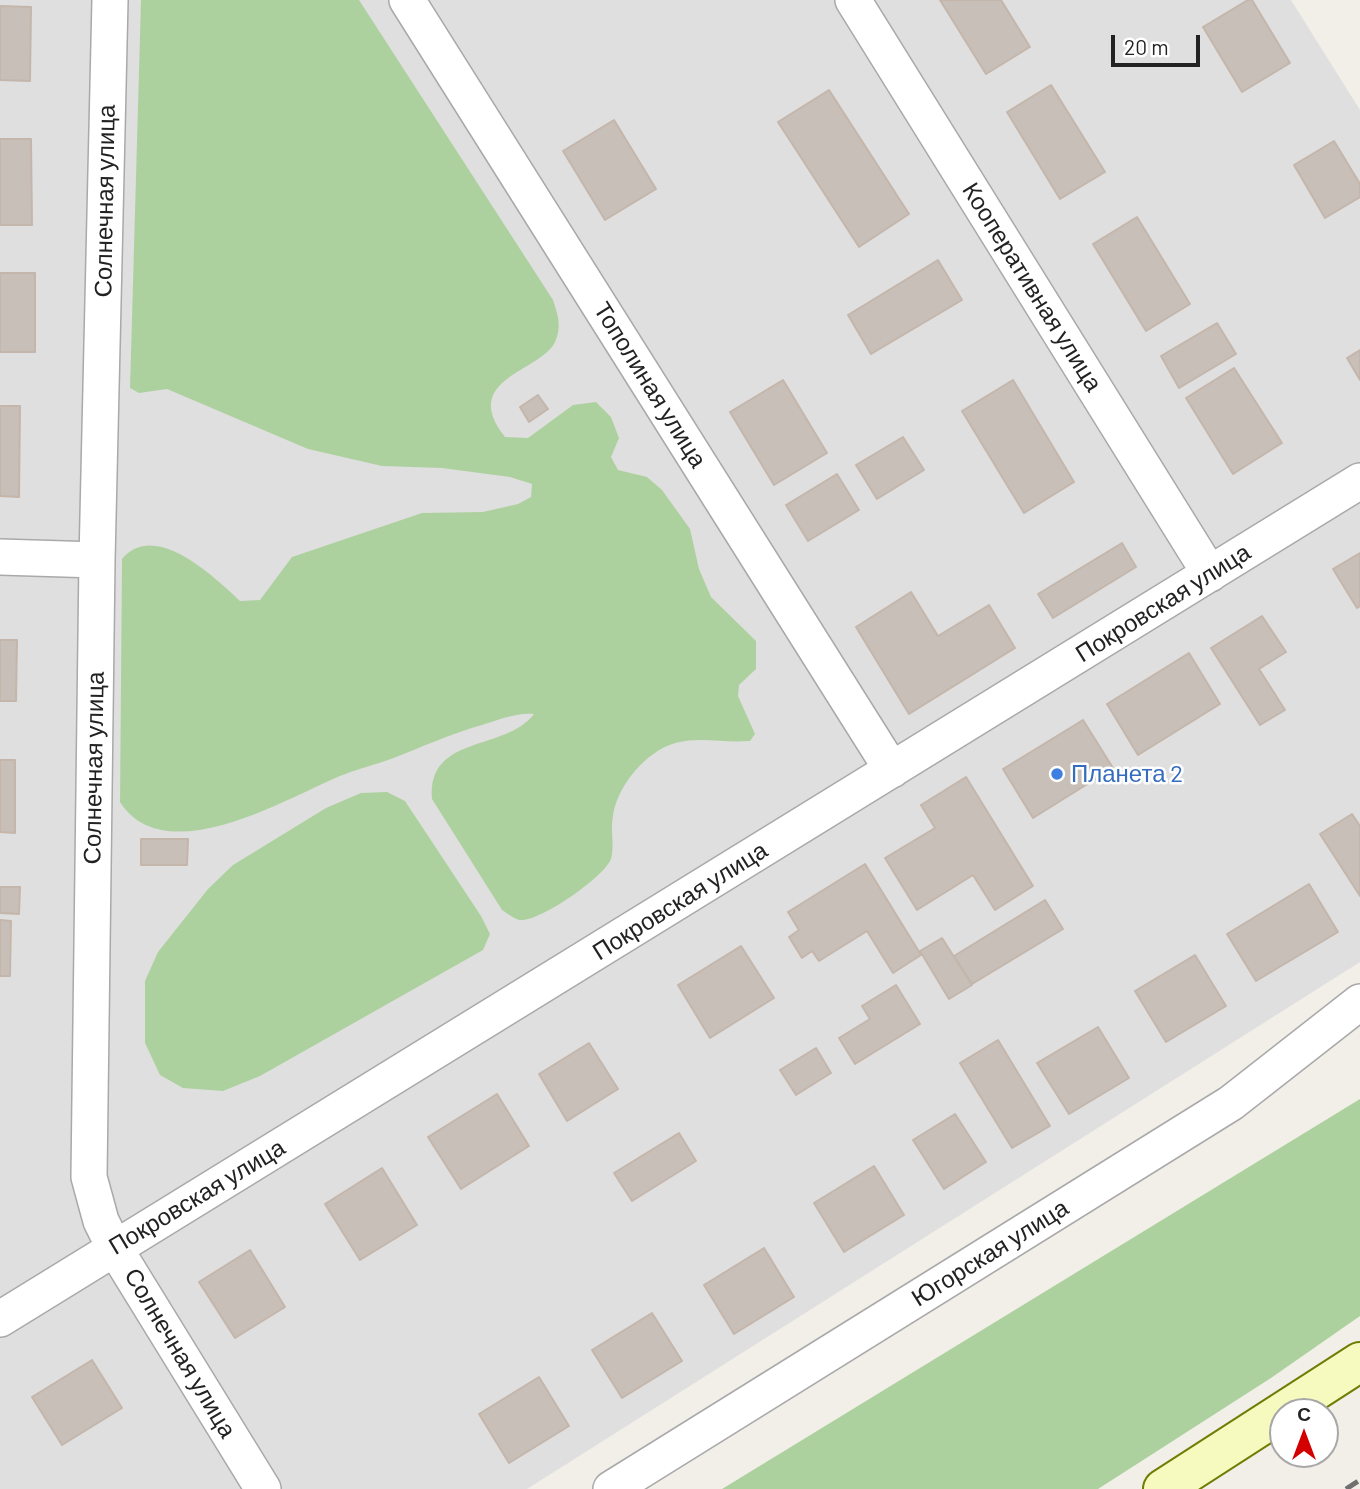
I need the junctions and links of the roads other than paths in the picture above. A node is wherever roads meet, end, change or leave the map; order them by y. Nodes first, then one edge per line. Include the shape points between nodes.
1 (110, 0) edge
2 (407, 0) edge
3 (853, 0) edge
4 (1360, 481) edge
5 (0, 557) edge
6 (97, 560) junction
7 (1210, 574) junction
8 (892, 770) junction
9 (1360, 1002) edge
10 (114, 1247) junction
11 (0, 1319) edge
12 (1360, 1362) edge
13 (263, 1489) edge
14 (611, 1489) edge
15 (1163, 1489) edge

1 - 6 street, Солнечная улица
2 - 8 street, Тополиная улица
3 - 7 street, Кооперативная улица
4 - 7 street, Покровская улица
5 - 6 street
6 - 10 street, Солнечная улица via 89,1177
7 - 8 street, Покровская улица
8 - 10 street, Покровская улица
9 - 14 street, Югорская улица via 1231,1103
10 - 11 street, Покровская улица
10 - 13 street, Солнечная улица
12 - 15 main road

